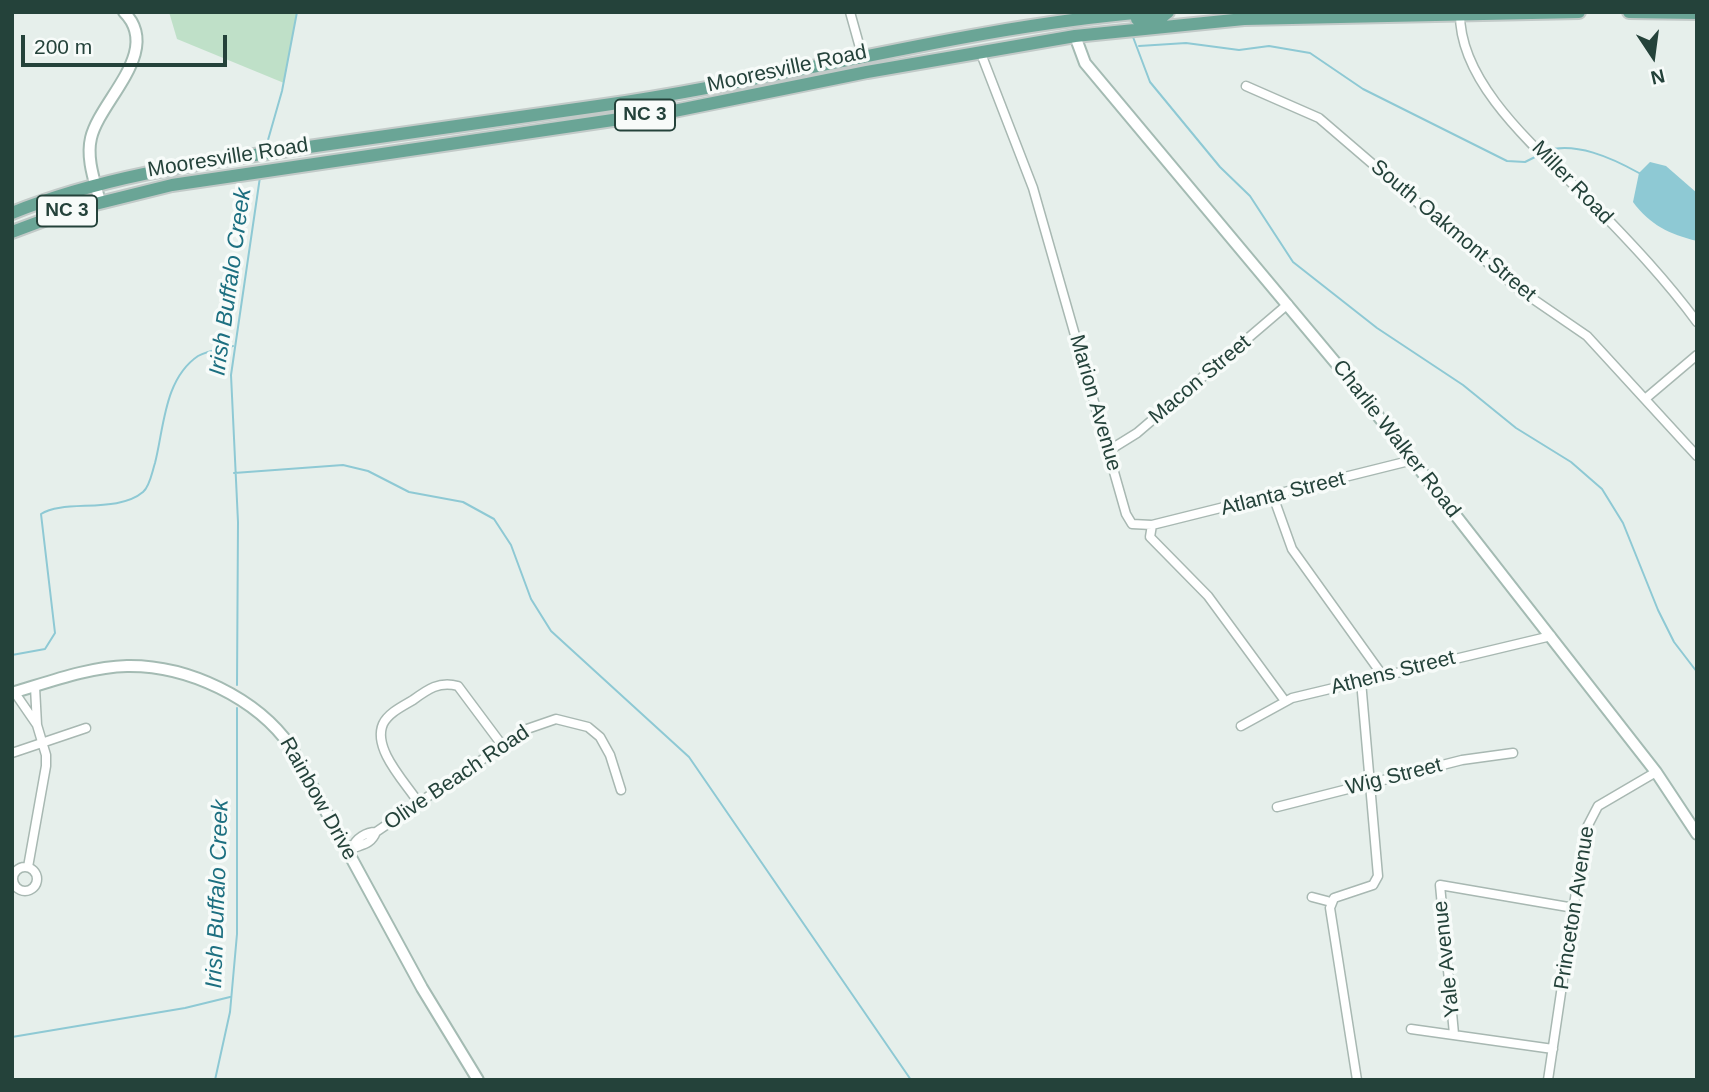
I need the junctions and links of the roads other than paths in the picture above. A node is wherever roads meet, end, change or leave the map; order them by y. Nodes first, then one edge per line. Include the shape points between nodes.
1 (124, 12) edge
2 (850, 12) edge
3 (1145, 12) edge
4 (1168, 12) edge
5 (1579, 12) edge
6 (1629, 12) edge
7 (1461, 13) edge
8 (1481, 13) edge
9 (1697, 13) edge
10 (1384, 14) edge
11 (1060, 21) junction
12 (1096, 34) junction
13 (1463, 34) junction
14 (1075, 36) junction
15 (980, 51) junction
16 (962, 54) junction
17 (862, 55) junction
18 (1082, 55) junction
19 (1246, 86) dead end
20 (618, 103) junction
21 (620, 119) junction
22 (96, 184) junction
23 (100, 202) junction
24 (12, 213) edge
25 (12, 232) edge
26 (1288, 304) junction
27 (1697, 322) edge
28 (1697, 355) edge
29 (1645, 399) junction
30 (1108, 451) junction
31 (1697, 456) edge
32 (1413, 460) junction
33 (1273, 496) junction
34 (1152, 525) junction
35 (1551, 636) junction
36 (1383, 676) junction
37 (1361, 681) junction
38 (35, 687) junction
39 (14, 693) edge
40 (1285, 701) junction
41 (37, 725) junction
42 (1241, 726) dead end
43 (86, 728) dead end
44 (42, 742) junction
45 (502, 745) junction
46 (12, 753) edge
47 (1513, 753) dead end
48 (1656, 772) junction
49 (1372, 782) junction
50 (621, 790) dead end
51 (418, 802) junction
52 (1277, 807) dead end
53 (1697, 834) edge
54 (350, 850) junction
55 (28, 867) junction
56 (13, 884) edge
57 (1312, 897) dead end
58 (1331, 902) junction
59 (1574, 908) junction
60 (1411, 1029) dead end
61 (1454, 1034) junction
62 (1553, 1049) junction
63 (478, 1080) edge
64 (1357, 1080) edge
65 (1548, 1080) edge

1 - 22 street via 136,31 136,48 91,137 89,158
2 - 17 street
3 - 11 main road, Mooresville Road / NC 3
4 - 14 main road via 1089,25
5 - 8 main road, Mooresville Road / NC 3
6 - 9 main road
7 - 8 main road, Mooresville Road / NC 3
7 - 10 main road, Mooresville Road / NC 3
7 - 13 street, Miller Road
8 - 13 street via 1468,22
10 - 12 main road, Mooresville Road / NC 3 via 1244,19
11 - 16 main road via 1058,29 977,46
11 - 17 main road, Mooresville Road / NC 3
12 - 14 main road, Mooresville Road / NC 3
12 - 18 street
13 - 27 street, Miller Road via 1471,62 1492,96 1659,274
14 - 15 main road, Mooresville Road / NC 3
14 - 18 street, Charlie Walker Road
15 - 16 main road, Mooresville Road / NC 3
15 - 30 street, Marion Avenue via 1033,188
16 - 21 main road, Mooresville Road / NC 3
17 - 20 main road, Mooresville Road / NC 3 via 728,85
18 - 26 street, Charlie Walker Road
19 - 29 street, South Oakmont Street via 1319,118 1517,288 1587,336
20 - 21 main road
20 - 22 main road, Mooresville Road / NC 3 via 235,158
21 - 23 main road, Mooresville Road / NC 3 via 231,175
22 - 23 street
22 - 24 main road, Mooresville Road / NC 3
23 - 25 main road, Mooresville Road / NC 3
26 - 30 street, Macon Street via 1137,433
26 - 32 street, Charlie Walker Road
28 - 29 street
29 - 31 street, South Oakmont Street
30 - 34 street, Marion Avenue via 1129,519 1132,524
32 - 33 street, Atlanta Street
32 - 35 street, Charlie Walker Road
33 - 34 street, Atlanta Street
33 - 36 street via 1292,549
34 - 40 street via 1150,537 1208,596
35 - 36 street, Athens Street
35 - 48 street, Charlie Walker Road
36 - 37 street, Athens Street
37 - 40 street, Athens Street
37 - 49 street
38 - 39 street, Rainbow Drive
38 - 41 street
38 - 54 street, Rainbow Drive via 128,666 192,678 237,698 277,727
39 - 41 street
40 - 42 street, Athens Street
41 - 44 street
43 - 44 street
44 - 46 street
44 - 55 street via 46,766
45 - 50 street, Olive Beach Road via 541,722 570,720 600,737
45 - 51 street, Olive Beach Road
45 - 51 street via 458,686 429,688 388,717 381,734 386,754
47 - 49 street, Wig Street
48 - 53 street, Charlie Walker Road
48 - 59 street, Princeton Avenue via 1594,810 1585,831
49 - 52 street, Wig Street
49 - 58 street via 1377,881
51 - 54 street, Olive Beach Road via 376,832 368,832
54 - 63 street, Rainbow Drive via 434,1010
55 - 56 street via 15,872
55 - 56 street via 36,875 34,887 22,891
57 - 58 street
58 - 64 street
59 - 61 street, Yale Avenue via 1440,885
59 - 62 street, Princeton Avenue
60 - 61 street
61 - 62 street
62 - 65 street, Princeton Avenue

